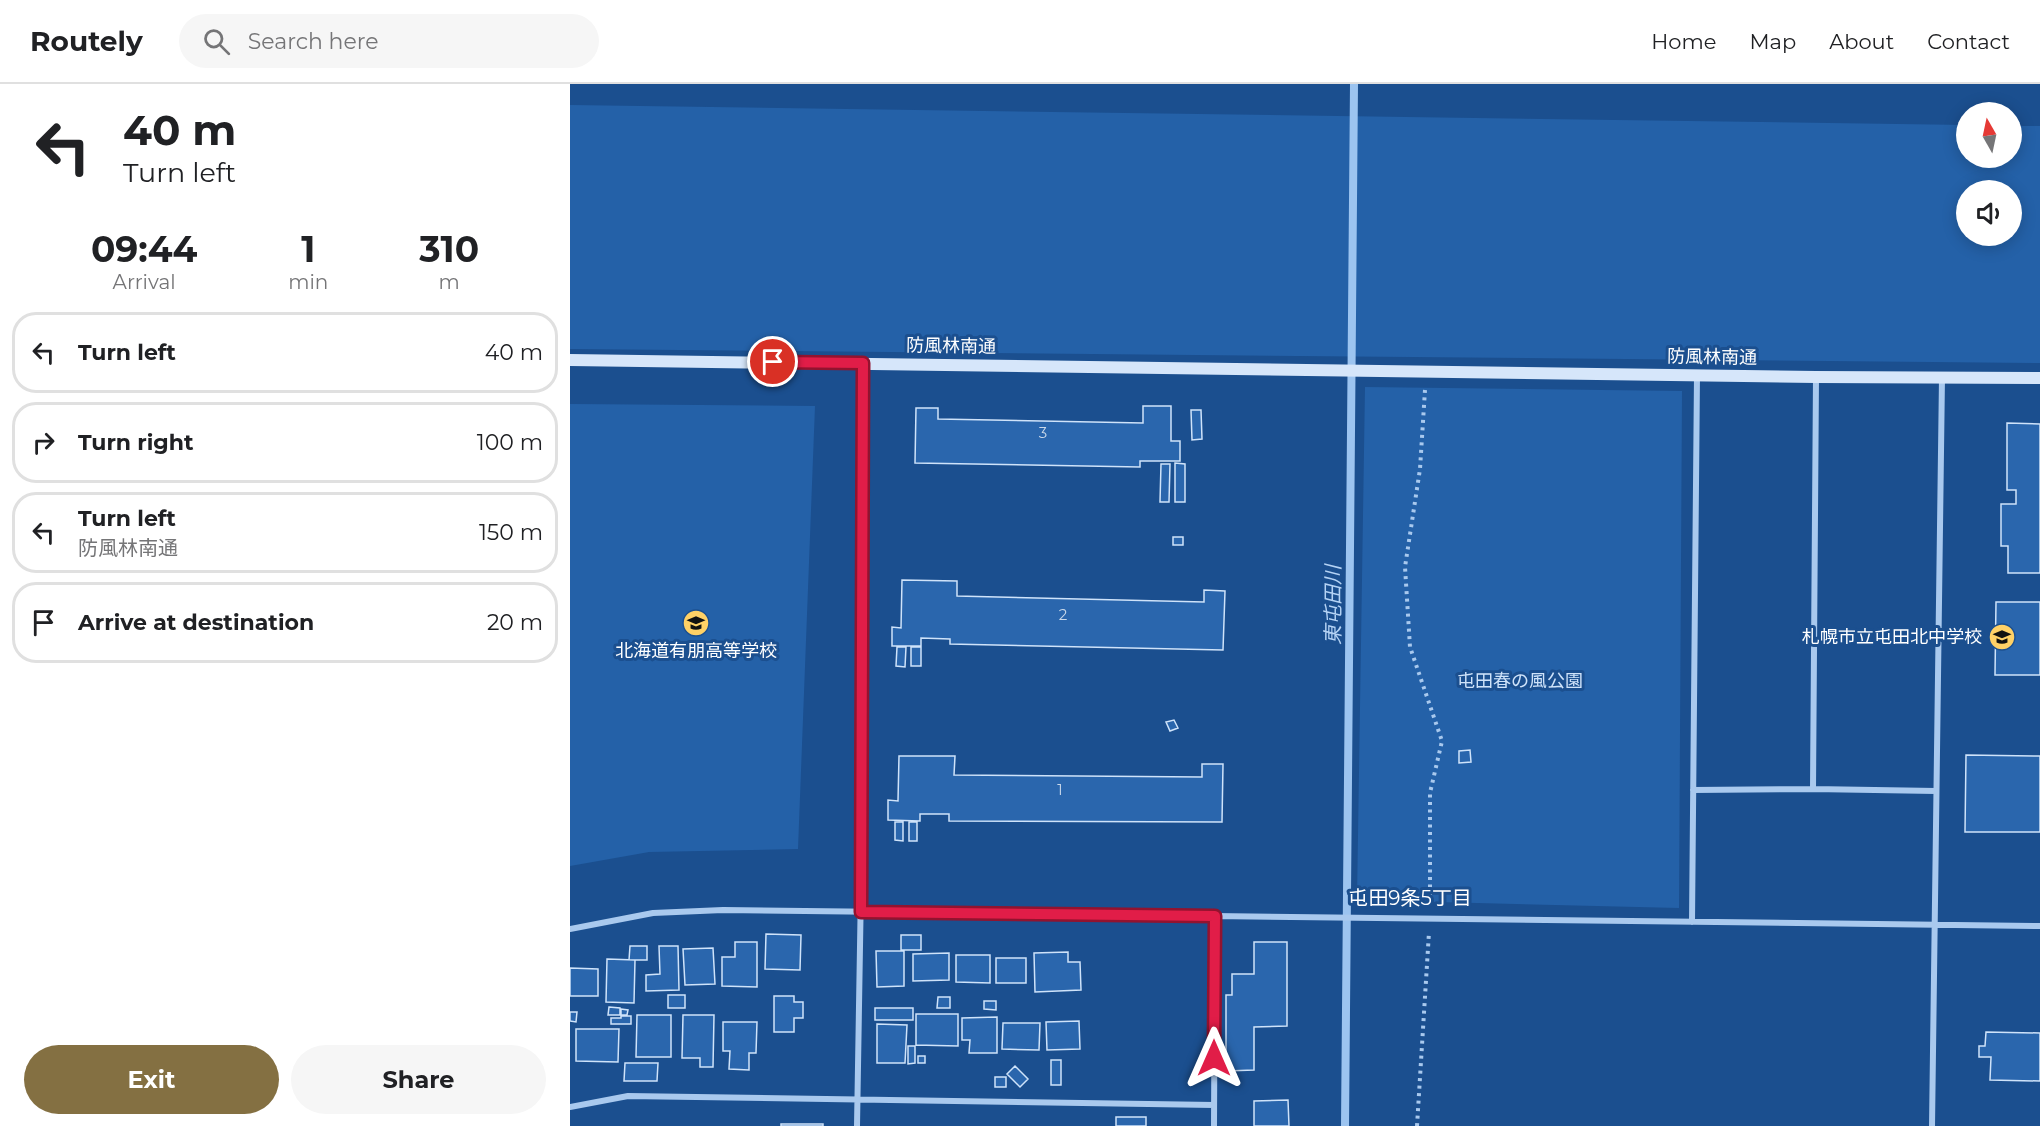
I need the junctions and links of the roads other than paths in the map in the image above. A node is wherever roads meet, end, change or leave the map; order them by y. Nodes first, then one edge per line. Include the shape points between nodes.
1 (570, 360) edge
2 (863, 363) junction
3 (1697, 375) junction
4 (1816, 377) junction
5 (1942, 377) junction
6 (2040, 378) edge
7 (1813, 789) junction
8 (1693, 790) junction
9 (1936, 791) junction
10 (861, 912) junction
11 (1215, 916) junction
12 (1692, 922) junction
13 (1934, 925) junction
14 (2040, 926) edge
15 (570, 929) edge
16 (857, 1101) junction
17 (1214, 1106) junction
18 (570, 1107) edge
19 (857, 1126) edge
20 (1214, 1126) edge
21 (1932, 1126) edge

1 - 2 street, 防風林南通
2 - 3 street, 防風林南通
2 - 10 street
3 - 4 street, 防風林南通
3 - 8 street
4 - 5 street, 防風林南通
4 - 7 street
5 - 6 street, 防風林南通
5 - 9 street
7 - 8 street
7 - 9 street
8 - 12 street
9 - 13 street
10 - 11 street
10 - 15 street via 653,913
10 - 16 street
11 - 12 street
11 - 17 street
12 - 13 street
13 - 14 street
13 - 21 street
16 - 17 street
16 - 18 street via 628,1096
16 - 19 street
17 - 20 street

